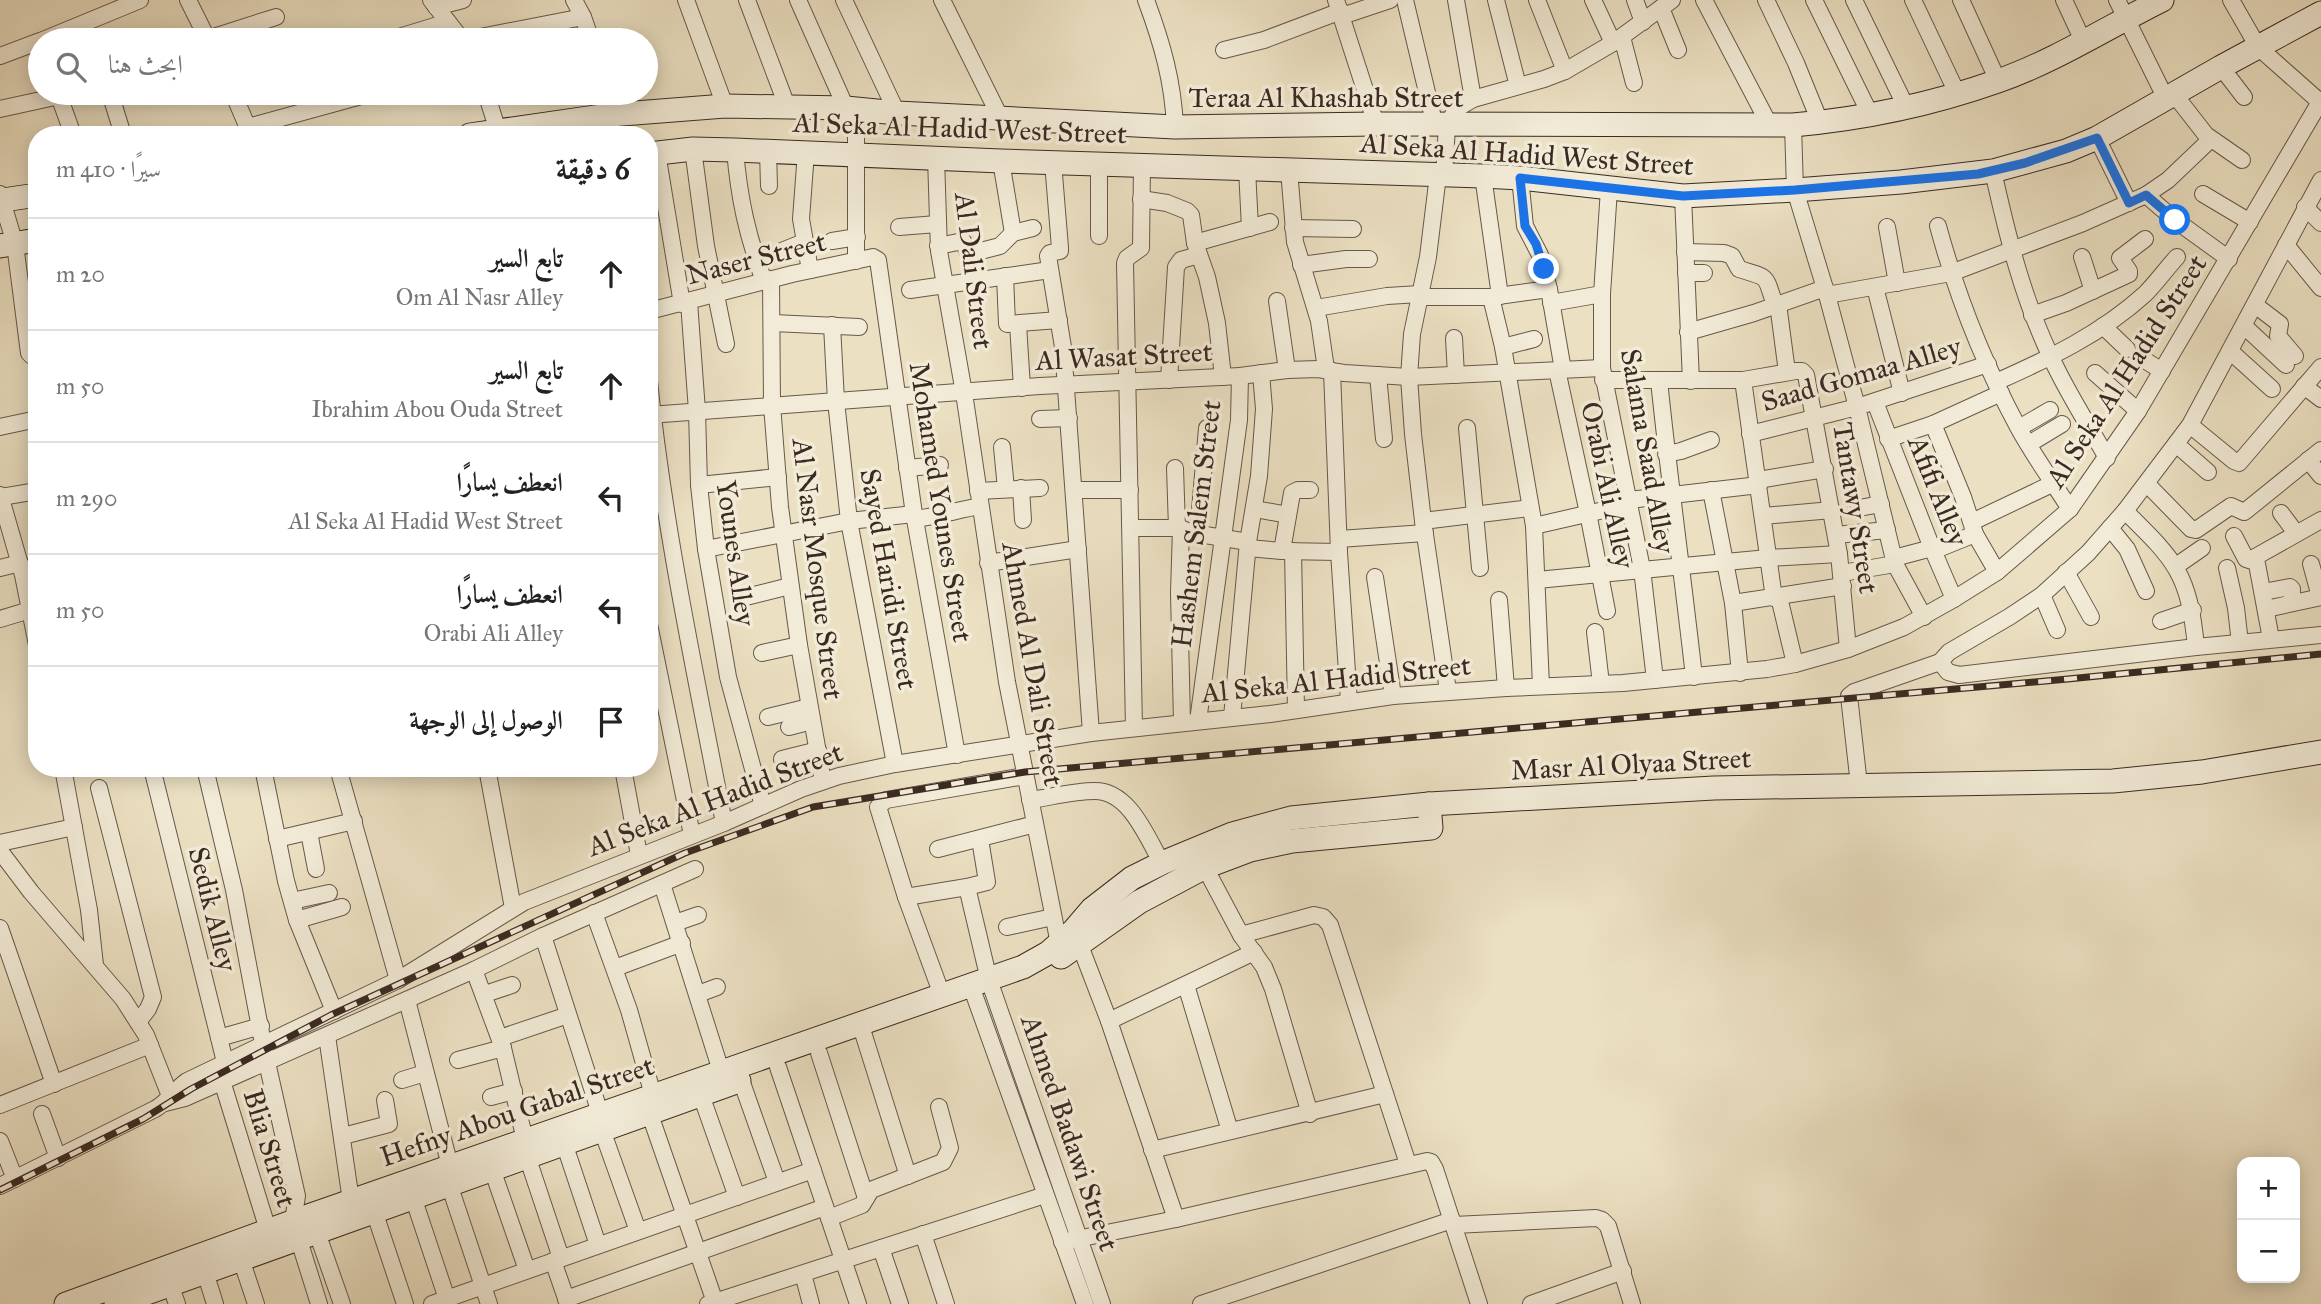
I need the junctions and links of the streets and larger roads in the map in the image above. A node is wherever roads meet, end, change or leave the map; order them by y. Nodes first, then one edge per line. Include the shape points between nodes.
1 (140, 0) edge
2 (188, 0) edge
3 (463, 0) edge
4 (574, 0) edge
5 (686, 0) edge
6 (747, 0) edge
7 (798, 0) edge
8 (844, 0) edge
9 (942, 0) edge
10 (1146, 0) edge
11 (1390, 0) edge
12 (1405, 0) edge
13 (1456, 0) edge
14 (1496, 0) edge
15 (1537, 0) edge
16 (1593, 0) edge
17 (1634, 0) edge
18 (1704, 0) edge
19 (1766, 0) edge
20 (1815, 0) edge
21 (1854, 0) edge
22 (1913, 0) edge
23 (1961, 0) edge
24 (2064, 0) edge
25 (2162, 0) edge
26 (2231, 0) edge
27 (434, 4) edge
28 (1667, 4) edge
29 (1340, 9) edge
30 (2121, 9) edge
31 (2321, 13) edge
32 (583, 16) junction
33 (276, 17) dead end
34 (448, 22) junction
35 (1643, 22) junction
36 (72, 28) edge
37 (202, 28) edge
38 (242, 28) edge
39 (428, 28) edge
40 (453, 28) edge
41 (523, 28) edge
42 (587, 28) edge
43 (1617, 40) junction
44 (2083, 41) junction
45 (28, 46) edge
46 (2258, 47) junction
47 (1224, 50) dead end
48 (1678, 50) dead end
49 (0, 56) edge
50 (2221, 67) junction
51 (1565, 71) junction
52 (1998, 81) junction
53 (1634, 83) dead end
54 (1518, 86) junction
55 (1957, 93) junction
56 (2170, 97) junction
57 (2244, 97) dead end
58 (1473, 99) junction
59 (2320, 101) edge
60 (28, 103) edge
61 (68, 105) edge
62 (114, 105) edge
63 (238, 105) edge
64 (333, 105) edge
65 (490, 105) edge
66 (607, 105) edge
67 (725, 106) junction
68 (787, 106) junction
69 (1906, 107) junction
70 (0, 109) edge
71 (851, 109) junction
72 (897, 113) junction
73 (1870, 114) junction
74 (1001, 119) junction
75 (1820, 122) junction
76 (1376, 124) junction
77 (611, 125) edge
78 (1793, 125) junction
79 (72, 126) edge
80 (120, 126) edge
81 (247, 126) edge
82 (265, 126) edge
83 (496, 126) edge
84 (592, 126) edge
85 (1441, 126) junction
86 (1770, 126) junction
87 (1175, 127) junction
88 (2097, 138) junction
89 (2211, 139) junction
90 (693, 149) junction
91 (734, 150) junction
92 (768, 151) junction
93 (806, 152) junction
94 (658, 153) edge
95 (857, 153) junction
96 (936, 157) junction
97 (2242, 160) dead end
98 (1001, 161) junction
99 (1053, 162) junction
100 (1099, 163) junction
101 (1142, 165) junction
102 (1247, 169) junction
103 (1289, 170) junction
104 (1993, 171) junction
105 (1441, 175) junction
106 (1483, 176) junction
107 (658, 177) edge
108 (1520, 178) junction
109 (2321, 180) edge
110 (769, 186) dead end
111 (1609, 189) junction
112 (1795, 190) junction
113 (2203, 194) dead end
114 (2146, 195) junction
115 (28, 196) edge
116 (1683, 196) junction
117 (1, 197) edge
118 (1142, 199) junction
119 (2129, 203) junction
120 (2305, 207) junction
121 (1270, 222) dead end
122 (2250, 222) junction
123 (2321, 223) edge
124 (937, 224) junction
125 (1938, 226) dead end
126 (899, 227) dead end
127 (1887, 227) dead end
128 (1034, 228) dead end
129 (1250, 228) junction
130 (1293, 228) junction
131 (1353, 229) dead end
132 (1013, 233) junction
133 (1099, 236) dead end
134 (857, 237) junction
135 (2145, 239) dead end
136 (832, 241) dead end
137 (804, 242) junction
138 (17, 243) edge
139 (2286, 245) junction
140 (939, 246) junction
141 (1197, 249) junction
142 (2011, 251) junction
143 (2081, 257) dead end
144 (2177, 257) dead end
145 (876, 258) joint
146 (1369, 259) dead end
147 (2229, 259) junction
148 (757, 261) junction
149 (856, 261) junction
150 (1049, 262) junction
151 (1301, 265) junction
152 (1682, 265) junction
153 (810, 270) junction
154 (1704, 272) dead end
155 (1951, 273) junction
156 (1005, 276) junction
157 (768, 280) junction
158 (1897, 283) junction
159 (946, 285) junction
160 (1875, 287) junction
161 (2321, 288) edge
162 (910, 290) dead end
163 (1826, 291) junction
164 (2093, 291) junction
165 (716, 294) junction
166 (1602, 294) junction
167 (1420, 296) junction
168 (1550, 296) junction
169 (1496, 297) junction
170 (1277, 301) dead end
171 (686, 303) junction
172 (1776, 305) junction
173 (2255, 305) junction
174 (1316, 308) junction
175 (658, 309) edge
176 (2032, 315) junction
177 (1059, 320) junction
178 (773, 323) junction
179 (1018, 324) junction
180 (832, 325) junction
181 (2103, 326) junction
182 (2244, 326) junction
183 (859, 327) dead end
184 (1688, 331) junction
185 (1454, 338) dead end
186 (1534, 339) dead end
187 (28, 344) edge
188 (726, 344) dead end
189 (1503, 347) junction
190 (2127, 349) dead end
191 (2230, 351) junction
192 (2051, 358) junction
193 (2143, 359) dead end
194 (1988, 364) junction
195 (2321, 368) edge
196 (1287, 370) junction
197 (1329, 370) junction
198 (1560, 370) junction
199 (2162, 371) junction
200 (1508, 372) junction
201 (1787, 372) junction
202 (1261, 373) junction
203 (2095, 373) dead end
204 (1603, 374) junction
205 (1378, 375) junction
206 (1456, 375) junction
207 (1806, 375) joint
208 (1240, 376) junction
209 (1223, 377) junction
210 (1409, 377) junction
211 (1169, 380) junction
212 (1659, 380) junction
213 (1744, 380) junction
214 (1691, 381) junction
215 (1128, 382) junction
216 (1066, 385) junction
217 (2304, 386) junction
218 (1022, 388) junction
219 (1999, 388) junction
220 (2272, 389) dead end
221 (964, 393) junction
222 (1902, 393) junction
223 (896, 398) junction
224 (2321, 399) edge
225 (836, 401) junction
226 (1875, 401) junction
227 (772, 405) junction
228 (1857, 407) junction
229 (2050, 410) dead end
230 (697, 411) junction
231 (2138, 411) junction
232 (658, 414) edge
233 (1069, 418) junction
234 (1815, 418) junction
235 (1040, 419) dead end
236 (28, 421) edge
237 (1933, 424) junction
238 (2062, 424) dead end
239 (2190, 425) junction
240 (0, 426) edge
241 (1207, 428) dead end
242 (1467, 428) dead end
243 (2019, 428) junction
244 (1750, 434) junction
245 (1384, 439) dead end
246 (1888, 439) junction
247 (1711, 440) dead end
248 (2029, 444) junction
249 (2176, 444) junction
250 (1002, 447) dead end
251 (1666, 454) junction
252 (2314, 455) edge
253 (2107, 458) junction
254 (658, 460) edge
255 (940, 465) dead end
256 (907, 468) junction
257 (1175, 468) dead end
258 (1825, 469) junction
259 (2208, 472) dead end
260 (2321, 476) edge
261 (778, 477) junction
262 (1759, 483) junction
263 (2054, 483) junction
264 (2147, 484) junction
265 (699, 485) junction
266 (1040, 488) dead end
267 (1014, 489) junction
268 (1074, 490) junction
269 (1130, 490) junction
270 (1310, 490) dead end
271 (1711, 490) junction
272 (28, 492) edge
273 (1670, 495) junction
274 (0, 496) edge
275 (979, 498) junction
276 (1629, 502) junction
277 (1881, 504) junction
278 (1859, 508) dead end
279 (1255, 509) junction
280 (1530, 509) junction
281 (2070, 509) junction
282 (1832, 510) junction
283 (2125, 511) junction
284 (1588, 513) junction
285 (2281, 513) dead end
286 (1289, 515) junction
287 (1475, 516) junction
288 (1763, 516) junction
289 (915, 517) junction
290 (1023, 520) dead end
291 (2321, 520) edge
292 (849, 521) junction
293 (1534, 526) junction
294 (1424, 527) junction
295 (1130, 528) junction
296 (1179, 528) junction
297 (1974, 528) junction
298 (2110, 528) junction
299 (1887, 530) junction
300 (2296, 533) junction
301 (783, 534) junction
302 (1198, 534) junction
303 (1836, 535) junction
304 (2234, 536) dead end
305 (1222, 538) junction
306 (1248, 545) junction
307 (1339, 545) junction
308 (2202, 548) dead end
309 (706, 549) junction
310 (1077, 549) junction
311 (1932, 550) junction
312 (1288, 551) junction
313 (1839, 554) junction
314 (1768, 558) junction
315 (1894, 561) junction
316 (2250, 561) junction
317 (1724, 562) junction
318 (988, 563) junction
319 (2311, 564) dead end
320 (1681, 566) junction
321 (2176, 566) junction
322 (0, 568) edge
323 (1480, 568) dead end
324 (1642, 569) junction
325 (26, 570) edge
326 (1997, 572) junction
327 (2066, 572) junction
328 (1599, 574) junction
329 (1375, 577) dead end
330 (1537, 580) junction
331 (1843, 580) junction
332 (790, 586) junction
333 (2214, 587) dead end
334 (28, 590) edge
335 (2146, 591) dead end
336 (2263, 592) junction
337 (2042, 594) junction
338 (746, 597) dead end
339 (2320, 597) edge
340 (1776, 598) junction
341 (1954, 599) junction
342 (1499, 600) dead end
343 (1733, 603) junction
344 (2292, 603) junction
345 (2266, 609) junction
346 (2193, 610) junction
347 (28, 611) edge
348 (1606, 611) dead end
349 (1924, 617) junction
350 (2091, 617) dead end
351 (0, 619) edge
352 (2161, 621) dead end
353 (2057, 630) dead end
354 (1595, 632) dead end
355 (2321, 635) edge
356 (2272, 639) junction
357 (2240, 643) junction
358 (799, 645) junction
359 (2196, 647) junction
360 (1848, 649) junction
361 (762, 653) dead end
362 (1940, 662) junction
363 (1795, 664) junction
364 (658, 668) edge
365 (1740, 673) junction
366 (1694, 677) junction
367 (1655, 680) junction
368 (1601, 684) junction
369 (1541, 686) junction
370 (1506, 688) junction
371 (1448, 691) junction
372 (1393, 696) junction
373 (1349, 702) junction
374 (1297, 710) junction
375 (811, 714) junction
376 (768, 717) dead end
377 (1232, 717) junction
378 (1190, 721) junction
379 (789, 727) dead end
380 (1134, 728) junction
381 (1091, 733) junction
382 (1019, 745) junction
383 (817, 750) junction
384 (2321, 752) edge
385 (957, 755) junction
386 (782, 759) dead end
387 (895, 764) junction
388 (1026, 776) junction
389 (65, 777) edge
390 (154, 777) edge
391 (207, 777) edge
392 (265, 777) edge
393 (341, 777) edge
394 (489, 777) edge
395 (625, 777) edge
396 (823, 781) junction
397 (1859, 786) junction
398 (99, 788) dead end
399 (1030, 800) junction
400 (1429, 804) junction
401 (764, 806) junction
402 (354, 821) junction
403 (724, 823) junction
404 (1035, 824) junction
405 (74, 827) junction
406 (309, 832) junction
407 (692, 835) junction
408 (277, 839) junction
409 (980, 839) junction
410 (0, 842) edge
411 (938, 849) dead end
412 (0, 851) edge
413 (639, 855) junction
414 (1200, 858) junction
415 (1162, 863) junction
416 (317, 869) dead end
417 (695, 869) dead end
418 (662, 884) junction
419 (967, 887) junction
420 (329, 892) dead end
421 (906, 897) junction
422 (292, 901) junction
423 (342, 907) dead end
424 (513, 908) junction
425 (594, 913) junction
426 (698, 915) dead end
427 (1054, 918) junction
428 (297, 919) junction
429 (675, 923) junction
430 (1007, 927) dead end
431 (0, 928) edge
432 (1241, 935) junction
433 (543, 936) junction
434 (1071, 939) junction
435 (682, 943) junction
436 (1254, 952) junction
437 (95, 965) junction
438 (615, 968) junction
439 (474, 970) junction
440 (8, 975) edge
441 (398, 980) junction
442 (512, 985) dead end
443 (1186, 985) junction
444 (718, 987) dead end
445 (982, 988) junction
446 (698, 993) junction
447 (485, 994) junction
448 (942, 995) junction
449 (407, 1000) junction
450 (334, 1011) junction
451 (568, 1015) junction
452 (1109, 1021) junction
453 (138, 1022) junction
454 (261, 1026) junction
455 (862, 1029) junction
456 (327, 1035) junction
457 (219, 1038) junction
458 (265, 1043) junction
459 (501, 1043) junction
460 (150, 1045) junction
461 (819, 1052) junction
462 (458, 1060) dead end
463 (225, 1062) junction
464 (267, 1062) junction
465 (778, 1067) junction
466 (425, 1073) junction
467 (731, 1076) junction
468 (402, 1080) dead end
469 (222, 1081) junction
470 (54, 1084) junction
471 (514, 1091) junction
472 (1385, 1094) junction
473 (701, 1095) junction
474 (491, 1097) dead end
475 (168, 1099) junction
476 (385, 1100) dead end
477 (649, 1102) junction
478 (0, 1105) edge
479 (939, 1107) dead end
480 (42, 1114) dead end
481 (1310, 1114) junction
482 (601, 1121) junction
483 (1230, 1131) junction
484 (343, 1136) junction
485 (0, 1141) edge
486 (564, 1143) junction
487 (526, 1148) junction
488 (1152, 1150) junction
489 (58, 1158) junction
490 (1408, 1164) junction
491 (492, 1169) junction
492 (813, 1170) junction
493 (449, 1175) junction
494 (908, 1176) junction
495 (8, 1182) edge
496 (777, 1182) junction
497 (1045, 1195) junction
498 (413, 1197) junction
499 (737, 1197) junction
500 (866, 1198) junction
501 (351, 1200) junction
502 (374, 1211) junction
503 (827, 1213) junction
504 (685, 1215) junction
505 (1176, 1219) junction
506 (303, 1220) junction
507 (1453, 1222) junction
508 (268, 1230) junction
509 (638, 1231) junction
510 (923, 1234) junction
511 (1079, 1238) junction
512 (1062, 1242) junction
513 (598, 1245) junction
514 (881, 1248) junction
515 (698, 1253) junction
516 (241, 1259) junction
517 (557, 1260) junction
518 (843, 1260) junction
519 (527, 1270) junction
520 (1623, 1271) junction
521 (205, 1272) junction
522 (803, 1273) junction
523 (483, 1286) junction
524 (173, 1294) edge
525 (117, 1300) edge
526 (439, 1301) edge
527 (567, 1302) edge
528 (711, 1303) edge
529 (66, 1304) edge
530 (215, 1304) edge
531 (256, 1304) edge
532 (319, 1304) edge
533 (341, 1304) edge
534 (405, 1304) edge
535 (489, 1304) edge
536 (811, 1304) edge
537 (858, 1304) edge
538 (900, 1304) edge
539 (946, 1304) edge
540 (1084, 1304) edge
541 (1102, 1304) edge
542 (1202, 1304) edge
543 (1479, 1304) edge
544 (1531, 1304) edge
545 (1632, 1304) edge

1 - 36 street
2 - 37 street
3 - 27 street
4 - 32 street
5 - 67 street
6 - 68 street
7 - 71 street
8 - 72 street
9 - 74 street
10 - 87 street via 1172,86
11 - 29 street
12 - 85 street
13 - 58 street
14 - 54 street
15 - 51 street
16 - 43 street
17 - 35 street
18 - 86 street
19 - 75 street
20 - 73 street
21 - 69 street
22 - 55 street
23 - 52 street
24 - 44 street
25 - 30 street, Teraa Al Khashab Street
26 - 46 street
27 - 34 street
28 - 35 street
28 - 48 street
29 - 47 street via 1277,35
29 - 76 street
30 - 44 street, Teraa Al Khashab Street
30 - 56 street
31 - 46 street, Al Seka Al Hadid West Street
32 - 41 street
32 - 42 street
33 - 38 street
34 - 39 street
34 - 40 street
35 - 43 street
43 - 51 street
43 - 53 street
44 - 52 street, Teraa Al Khashab Street
45 - 49 street
46 - 50 street, Al Seka Al Hadid West Street
46 - 59 street
50 - 56 street, Al Seka Al Hadid West Street
50 - 57 street
51 - 54 street
52 - 55 street, Teraa Al Khashab Street
54 - 58 street
55 - 69 street, Teraa Al Khashab Street
56 - 88 street, Al Seka Al Hadid West Street
56 - 89 street
58 - 85 street
59 - 122 street, Al Seka Al Hadid Street via 2272,164
60 - 70 street
61 - 79 street
62 - 80 street
63 - 81 street
64 - 82 street
65 - 83 street
66 - 77 street
67 - 68 street, Teraa Al Khashab Street
67 - 77 street, Teraa Al Khashab Street
68 - 71 street, Teraa Al Khashab Street
69 - 73 street, Teraa Al Khashab Street
71 - 72 street, Teraa Al Khashab Street
71 - 95 street
72 - 74 street, Teraa Al Khashab Street
73 - 75 street, Teraa Al Khashab Street
74 - 87 street, Teraa Al Khashab Street
75 - 78 street, Teraa Al Khashab Street
76 - 85 street, Teraa Al Khashab Street
76 - 87 street, Teraa Al Khashab Street
77 - 84 street, Teraa Al Khashab Street
78 - 86 street, Teraa Al Khashab Street
78 - 112 street
85 - 86 street, Teraa Al Khashab Street
85 - 105 street
88 - 104 street, Al Seka Al Hadid West Street
88 - 119 street
89 - 97 street
89 - 114 street
90 - 91 street, Al Seka Al Hadid West Street
90 - 94 street, Al Seka Al Hadid West Street
90 - 165 street
91 - 92 street, Al Seka Al Hadid West Street
91 - 148 street, Al Nasr Mosque Street via 739,194
92 - 93 street, Al Seka Al Hadid West Street
92 - 110 street
93 - 95 street, Al Seka Al Hadid West Street
93 - 137 street via 801,217
95 - 96 street, Al Seka Al Hadid West Street
95 - 134 street
96 - 98 street, Al Seka Al Hadid West Street
96 - 124 street, Al Dali Street
98 - 99 street, Al Seka Al Hadid West Street
98 - 132 street
99 - 100 street, Al Seka Al Hadid West Street
99 - 150 street via 1060,248
100 - 101 street, Al Seka Al Hadid West Street
100 - 133 street
101 - 102 street, Al Seka Al Hadid West Street
101 - 118 street
102 - 103 street, Al Seka Al Hadid West Street
102 - 129 street
103 - 105 street, Al Seka Al Hadid West Street
103 - 130 street
104 - 112 street, Al Seka Al Hadid West Street
104 - 142 street
105 - 106 street, Al Seka Al Hadid West Street
105 - 167 street
106 - 108 street, Al Seka Al Hadid West Street
106 - 169 street
107 - 171 street, Younes Alley
108 - 111 street, Al Seka Al Hadid West Street
108 - 168 street, Orabi Ali Alley via 1525,226 1540,255
109 - 120 street
111 - 116 street, Al Seka Al Hadid West Street
111 - 166 street, Salama Saad Alley
112 - 116 street, Al Seka Al Hadid West Street
112 - 163 street
113 - 122 street
114 - 119 street
114 - 147 street
115 - 117 street
116 - 152 street
117 - 138 street
118 - 141 street via 1187,211
118 - 215 street via 1141,248 1125,263
119 - 142 street
120 - 123 street
120 - 139 street
121 - 129 street
122 - 147 street, Al Seka Al Hadid Street
124 - 126 street
124 - 140 street, Al Dali Street
125 - 155 street
127 - 158 street
128 - 132 street
129 - 141 street
130 - 131 street
130 - 151 street
132 - 140 street via 1002,245 969,254 963,241
134 - 136 street
134 - 149 street
135 - 164 street via 2120,258 2129,274
137 - 148 street
137 - 153 street
138 - 187 street
139 - 161 street
139 - 173 street
140 - 159 street, Al Dali Street
141 - 209 street via 1217,323
141 - 211 street via 1177,264
142 - 155 street
142 - 176 street
143 - 164 street
144 - 181 street via 2147,292
145 - 149 street, Naser Street
145 - 223 street, Mohamed Younes Street
146 - 151 street
147 - 199 street, Al Seka Al Hadid Street
148 - 157 street, Al Nasr Mosque Street
149 - 153 street, Naser Street
150 - 156 street
150 - 177 street
151 - 174 street
152 - 154 street
152 - 172 street via 1724,253 1732,256 1739,269 1765,277
152 - 184 street
153 - 157 street, Naser Street
155 - 158 street
155 - 194 street
156 - 159 street
156 - 179 street via 1007,324
157 - 165 street, Naser Street
157 - 178 street, Al Nasr Mosque Street
158 - 160 street
159 - 162 street
159 - 221 street, Al Dali Street
160 - 163 street
160 - 222 street
163 - 172 street
163 - 228 street
164 - 176 street
165 - 171 street, Naser Street
165 - 188 street
166 - 168 street
166 - 204 street, Salama Saad Alley
167 - 169 street
167 - 174 street via 1387,296
167 - 210 street
168 - 169 street
168 - 198 street, Orabi Ali Alley
169 - 189 street
170 - 196 street
171 - 175 street, Naser Street
171 - 230 street, Younes Alley
172 - 184 street
172 - 201 street
173 - 182 street
173 - 182 street via 2280,324 2278,336 2291,360
174 - 197 street
176 - 192 street
177 - 179 street
177 - 216 street
178 - 180 street
178 - 227 street, Al Nasr Mosque Street
179 - 218 street
180 - 183 street
180 - 225 street, Sayed Haridi Street
181 - 190 street
181 - 192 street
182 - 191 street
184 - 214 street
185 - 206 street
186 - 189 street
189 - 200 street
191 - 220 street
191 - 239 street
192 - 219 street
192 - 253 street
193 - 199 street
194 - 219 street
194 - 222 street, Saad Gomaa Alley
195 - 217 street
196 - 197 street, Al Wasat Street
196 - 202 street, Al Wasat Street
197 - 205 street, Al Wasat Street
197 - 307 street
198 - 200 street, Al Wasat Street
198 - 204 street, Al Wasat Street
198 - 284 street, Orabi Ali Alley
199 - 231 street, Al Seka Al Hadid Street
200 - 206 street, Al Wasat Street
200 - 280 street
201 - 207 street, Al Wasat Street
201 - 213 street, Al Wasat Street
202 - 208 street, Al Wasat Street
202 - 279 street via 1264,409
203 - 231 street
204 - 212 street, Al Wasat Street
204 - 276 street, Salama Saad Alley
205 - 210 street, Al Wasat Street
205 - 245 street
206 - 210 street, Al Wasat Street
207 - 234 street, Tantawy Street
208 - 209 street, Al Wasat Street
208 - 305 street, Hashem Salem Street via 1239,421
209 - 211 street, Al Wasat Street
210 - 294 street
211 - 215 street, Al Wasat Street
212 - 214 street, Al Wasat Street
212 - 251 street
213 - 214 street, Al Wasat Street
213 - 244 street
215 - 216 street, Al Wasat Street
215 - 269 street
216 - 218 street, Al Wasat Street
216 - 233 street
217 - 224 street
217 - 239 street via 2239,463
218 - 221 street, Al Wasat Street
219 - 237 street
219 - 243 street
221 - 223 street, Al Wasat Street
221 - 275 street, Ahmed Al Dali Street
222 - 226 street, Saad Gomaa Alley
223 - 225 street, Al Wasat Street
223 - 256 street, Mohamed Younes Street
225 - 227 street, Al Wasat Street
225 - 292 street, Sayed Haridi Street
226 - 228 street, Saad Gomaa Alley
226 - 246 street, Afifi Alley
227 - 230 street, Al Wasat Street
227 - 261 street, Al Nasr Mosque Street
228 - 234 street, Saad Gomaa Alley
228 - 277 street
229 - 243 street
230 - 232 street, Al Wasat Street
230 - 265 street, Younes Alley
231 - 253 street, Al Seka Al Hadid Street
233 - 235 street
233 - 268 street
234 - 244 street, Saad Gomaa Alley
234 - 258 street, Tantawy Street
236 - 240 street
237 - 246 street
237 - 297 street
238 - 248 street
239 - 249 street
241 - 302 street
242 - 287 street
243 - 248 street
244 - 262 street
246 - 311 street, Afifi Alley
247 - 251 street
248 - 263 street
249 - 259 street
249 - 264 street
250 - 267 street
251 - 273 street
252 - 260 street
252 - 264 street via 2245,511 2229,507 2199,529 2193,530
253 - 281 street, Al Seka Al Hadid Street
254 - 403 street
255 - 256 street
256 - 289 street, Mohamed Younes Street
257 - 296 street
258 - 262 street
258 - 282 street, Tantawy Street
261 - 265 street
261 - 301 street, Al Nasr Mosque Street
262 - 271 street
262 - 288 street
263 - 281 street
263 - 297 street
264 - 283 street
265 - 309 street, Younes Alley
266 - 267 street
267 - 275 street
267 - 290 street
268 - 269 street
268 - 310 street
269 - 295 street
270 - 286 street via 1294,491
271 - 273 street
271 - 317 street
272 - 274 street
273 - 276 street
273 - 320 street
274 - 325 street
275 - 289 street via 950,514
275 - 318 street, Ahmed Al Dali Street
276 - 284 street
276 - 324 street, Salama Saad Alley
277 - 278 street
277 - 299 street
279 - 286 street
279 - 306 street
280 - 287 street
280 - 293 street
281 - 326 street, Al Seka Al Hadid Street
282 - 288 street
282 - 303 street, Tantawy Street
283 - 298 street
283 - 321 street
284 - 293 street
284 - 328 street, Orabi Ali Alley
285 - 300 street
286 - 312 street
287 - 294 street
287 - 323 street
288 - 314 street
289 - 292 street
289 - 385 street, Mohamed Younes Street
291 - 300 street
292 - 301 street
292 - 387 street, Sayed Haridi Street
293 - 330 street
294 - 307 street
294 - 371 street
295 - 296 street
295 - 380 street
296 - 302 street
296 - 378 street via 1179,593
297 - 311 street
297 - 326 street
298 - 327 street
298 - 335 street via 2127,550
299 - 303 street
299 - 315 street
300 - 316 street
301 - 309 street
301 - 332 street, Al Nasr Mosque Street
302 - 305 street
303 - 313 street, Tantawy Street
304 - 316 street
305 - 306 street
305 - 378 street, Hashem Salem Street
306 - 312 street
306 - 377 street
307 - 312 street
307 - 373 street
308 - 321 street
309 - 401 street, Younes Alley via 729,677
310 - 318 street
310 - 381 street
311 - 315 street
311 - 341 street, Afifi Alley
312 - 374 street
313 - 314 street
313 - 331 street, Tantawy Street
314 - 317 street
314 - 340 street
315 - 331 street
315 - 349 street
316 - 336 street via 2257,564
317 - 320 street
317 - 343 street
318 - 382 street, Ahmed Al Dali Street
319 - 339 street
320 - 324 street
320 - 366 street
321 - 346 street
322 - 325 street
324 - 328 street
324 - 367 street, Salama Saad Alley
325 - 334 street
326 - 341 street, Al Seka Al Hadid Street
327 - 337 street
327 - 350 street
328 - 330 street
328 - 348 street, Orabi Ali Alley
329 - 372 street
330 - 369 street
331 - 340 street
331 - 360 street, Tantawy Street
332 - 338 street
332 - 358 street, Al Nasr Mosque Street
333 - 357 street via 2229,575
336 - 344 street via 2290,587
336 - 345 street
337 - 353 street
337 - 362 street
339 - 344 street
340 - 343 street
340 - 363 street
341 - 349 street, Al Seka Al Hadid Street
342 - 370 street
343 - 365 street
344 - 345 street
345 - 356 street
346 - 352 street
346 - 359 street
347 - 351 street
349 - 360 street, Al Seka Al Hadid Street
354 - 368 street
355 - 356 street
356 - 357 street
357 - 359 street
358 - 361 street
358 - 375 street, Al Nasr Mosque Street
359 - 362 street via 1959,675 1948,673
360 - 363 street, Al Seka Al Hadid Street
362 - 397 street via 1849,696
363 - 365 street, Al Seka Al Hadid Street
364 - 407 street
365 - 366 street, Al Seka Al Hadid Street
366 - 367 street, Al Seka Al Hadid Street
367 - 368 street, Al Seka Al Hadid Street
368 - 369 street, Al Seka Al Hadid Street
369 - 370 street, Al Seka Al Hadid Street
370 - 371 street, Al Seka Al Hadid Street
371 - 372 street, Al Seka Al Hadid Street
372 - 373 street, Al Seka Al Hadid Street
373 - 374 street, Al Seka Al Hadid Street
374 - 377 street, Al Seka Al Hadid Street
375 - 376 street
375 - 379 street
375 - 383 street, Al Nasr Mosque Street
377 - 378 street, Al Seka Al Hadid Street
378 - 380 street, Al Seka Al Hadid Street
380 - 381 street, Al Seka Al Hadid Street
381 - 382 street, Al Seka Al Hadid Street
382 - 385 street, Al Seka Al Hadid Street
382 - 388 street, Ahmed Al Dali Street
383 - 386 street
383 - 396 street, Al Nasr Mosque Street
384 - 397 street, Masr Al Olyaa Street via 2203,772 2113,781
385 - 387 street, Al Seka Al Hadid Street
387 - 396 street, Al Seka Al Hadid Street
388 - 399 street, Ahmed Al Dali Street
388 - 421 street via 881,802 879,812
389 - 405 street
390 - 457 street, Sedik Alley
391 - 454 street
392 - 408 street
393 - 402 street
394 - 424 street
395 - 413 street
396 - 401 street, Al Seka Al Hadid Street
397 - 400 street, Masr Al Olyaa Street via 1714,788
398 - 453 street via 153,997
399 - 404 street, Ahmed Al Dali Street
399 - 415 street via 1107,793 1124,803
400 - 414 street, Masr Al Olyaa Street via 1291,818 1232,834
400 - 414 street, Masr Al Olyaa Street via 1432,828 1292,841
401 - 403 street, Al Seka Al Hadid Street
402 - 406 street
402 - 441 street
403 - 407 street, Al Seka Al Hadid Street
404 - 409 street
404 - 427 street, Ahmed Al Dali Street
405 - 410 street
405 - 437 street
406 - 408 street
406 - 416 street
407 - 413 street, Al Seka Al Hadid Street
408 - 422 street
409 - 411 street
409 - 419 street via 988,880
412 - 437 street
413 - 424 street, Al Seka Al Hadid Street
414 - 415 street, Masr Al Olyaa Street
414 - 432 street
414 - 434 street, Masr Al Olyaa Street via 1130,908
415 - 434 street, Masr Al Olyaa Street via 1112,892 1092,909
417 - 418 street, Al Seka Al Hadid Street
418 - 425 street, Al Seka Al Hadid Street
418 - 429 street
419 - 421 street
419 - 445 street
420 - 422 street
421 - 448 street
422 - 428 street
423 - 428 street
424 - 441 street, Al Seka Al Hadid Street
425 - 433 street, Al Seka Al Hadid Street
425 - 438 street
426 - 429 street
427 - 430 street
427 - 434 street, Ahmed Al Dali Street
428 - 450 street
429 - 435 street
431 - 440 street
432 - 436 street
432 - 472 street via 1314,915 1326,919
433 - 439 street, Al Seka Al Hadid Street
433 - 451 street
434 - 445 street, Masr Al Olyaa Street via 1032,975
434 - 452 street, Ahmed Al Dali Street
435 - 438 street
435 - 446 street
436 - 443 street
436 - 481 street via 1273,989
437 - 453 street
438 - 477 street
439 - 447 street
439 - 449 street, Al Seka Al Hadid Street
440 - 470 street
441 - 450 street, Al Seka Al Hadid Street
442 - 447 street
443 - 452 street
443 - 483 street
444 - 446 street
445 - 448 street, Hefny Abou Gabal Street
445 - 455 street, Hefny Abou Gabal Street
445 - 497 street, Ahmed Badawi Street
445 - 511 street, Ahmed Badawi Street
446 - 467 street
447 - 459 street
448 - 455 street, Hefny Abou Gabal Street
449 - 456 street, Al Seka Al Hadid Street
449 - 466 street
450 - 458 street, Al Seka Al Hadid Street
451 - 459 street
451 - 482 street
452 - 488 street, Ahmed Al Dali Street
453 - 460 street
454 - 457 street
454 - 458 street
455 - 461 street, Hefny Abou Gabal Street
455 - 467 street, Hefny Abou Gabal Street
455 - 494 street
456 - 464 street, Al Seka Al Hadid Street
456 - 484 street
457 - 463 street, Sedik Alley
458 - 463 street, Al Seka Al Hadid Street
458 - 464 street
459 - 462 street
459 - 471 street
460 - 470 street
460 - 475 street
461 - 465 street, Hefny Abou Gabal Street
461 - 500 street
463 - 475 street, Al Seka Al Hadid Street via 187,1082
464 - 469 street, Al Seka Al Hadid Street
464 - 506 street
465 - 467 street, Hefny Abou Gabal Street
465 - 492 street
466 - 468 street
466 - 493 street
467 - 473 street, Hefny Abou Gabal Street
467 - 477 street, Hefny Abou Gabal Street
467 - 496 street
469 - 475 street, Al Seka Al Hadid Street via 185,1098
469 - 508 street, Blia Street
470 - 478 street
471 - 474 street
471 - 487 street
472 - 481 street
472 - 490 street
473 - 477 street, Hefny Abou Gabal Street
473 - 499 street
475 - 489 street, Al Seka Al Hadid Street
476 - 484 street via 389,1124
477 - 482 street, Hefny Abou Gabal Street
477 - 504 street
479 - 494 street via 949,1140 948,1156 936,1166
480 - 489 street
481 - 483 street
482 - 486 street, Hefny Abou Gabal Street
482 - 487 street, Hefny Abou Gabal Street
482 - 509 street
483 - 488 street
484 - 501 street
485 - 495 street
486 - 487 street, Hefny Abou Gabal Street
486 - 513 street
487 - 491 street, Hefny Abou Gabal Street
487 - 493 street, Hefny Abou Gabal Street
487 - 517 street
488 - 505 street, Ahmed Al Dali Street
489 - 495 street, Al Seka Al Hadid Street
490 - 505 street
490 - 507 street via 1423,1161 1433,1165
491 - 493 street, Hefny Abou Gabal Street
491 - 519 street
492 - 496 street
492 - 503 street
493 - 498 street, Hefny Abou Gabal Street
493 - 501 street, Hefny Abou Gabal Street
493 - 523 street
494 - 500 street via 871,1190
496 - 499 street
497 - 510 street
497 - 512 street, Ahmed Badawi Street
498 - 502 street, Hefny Abou Gabal Street
498 - 526 street
499 - 504 street
500 - 503 street via 858,1208
501 - 506 street, Hefny Abou Gabal Street
502 - 506 street, Hefny Abou Gabal Street
502 - 534 street
503 - 515 street
503 - 518 street
504 - 509 street
504 - 515 street
505 - 511 street
506 - 508 street, Hefny Abou Gabal Street
506 - 516 street, Hefny Abou Gabal Street
506 - 532 street
506 - 533 street
507 - 520 street via 1596,1218 1608,1226
507 - 542 street
507 - 543 street
508 - 525 street, Hefny Abou Gabal Street
509 - 513 street
510 - 514 street
510 - 539 street
511 - 512 street
511 - 541 street, Ahmed Badawi Street
512 - 540 street, Ahmed Badawi Street
513 - 517 street
514 - 518 street
514 - 538 street
515 - 527 street
515 - 528 street
516 - 521 street, Hefny Abou Gabal Street
516 - 531 street
517 - 519 street
517 - 527 street
518 - 522 street
518 - 537 street
519 - 523 street
520 - 544 street
520 - 545 street
521 - 524 street, Hefny Abou Gabal Street
521 - 530 street
522 - 528 street
522 - 536 street
523 - 526 street
523 - 535 street
524 - 525 street, Hefny Abou Gabal Street
525 - 529 street, Hefny Abou Gabal Street

